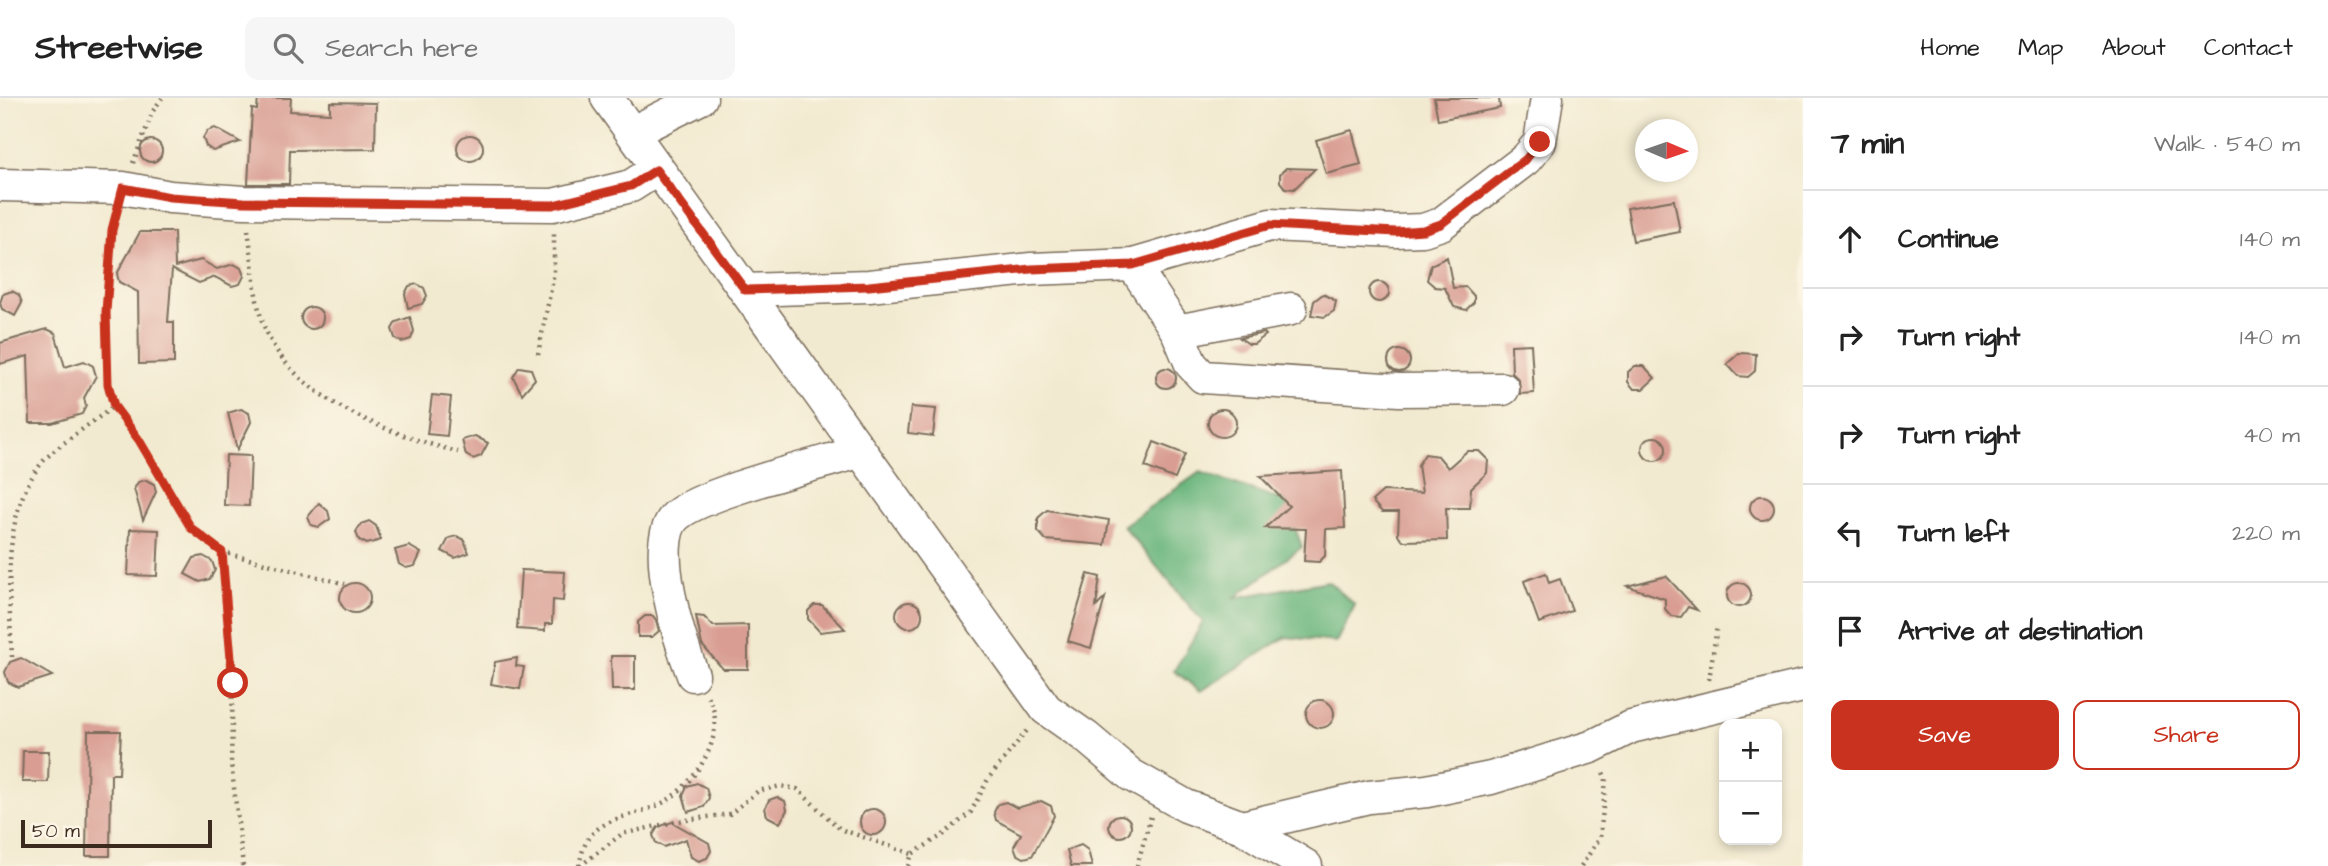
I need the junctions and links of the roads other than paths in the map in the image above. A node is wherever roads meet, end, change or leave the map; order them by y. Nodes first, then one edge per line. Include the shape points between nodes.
1 (607, 98) edge
2 (701, 98) edge
3 (1547, 98) edge
4 (633, 132) junction
5 (656, 170) junction
6 (0, 186) edge
7 (1133, 265) junction
8 (745, 290) junction
9 (1291, 309) dead end
10 (1177, 331) junction
11 (1503, 389) dead end
12 (858, 452) junction
13 (693, 675) road end
14 (1803, 687) edge
15 (1242, 827) junction
16 (1306, 866) edge

1 - 4 street
2 - 4 street
3 - 7 street via 1540,142 1526,159 1441,224 1396,232 1270,225
4 - 5 street
5 - 6 street via 631,186 553,205 244,202 170,197 123,188
5 - 8 street
7 - 8 street via 1031,269 869,286
7 - 10 street
8 - 12 street
9 - 10 street
10 - 11 street via 1191,364 1203,377 1399,390
12 - 13 street via 710,498 676,516 667,531 666,581
12 - 15 street via 1046,709 1131,775 1186,807
14 - 15 street via 1631,727 1591,747 1491,778 1369,797
15 - 16 street

